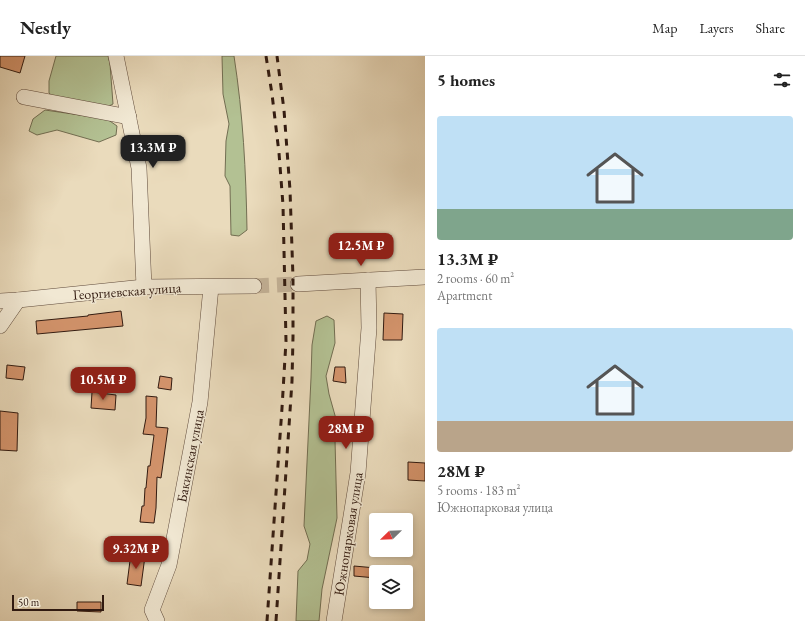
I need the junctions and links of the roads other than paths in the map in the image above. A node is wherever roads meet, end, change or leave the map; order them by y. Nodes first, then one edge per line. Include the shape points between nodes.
1 (116, 56) edge
2 (24, 97) dead end
3 (129, 117) junction
4 (425, 277) edge
5 (368, 280) junction
6 (298, 284) tunnel mouth
7 (254, 286) tunnel mouth
8 (144, 287) junction
9 (211, 287) junction
10 (18, 300) junction
11 (0, 301) edge
12 (0, 326) edge
13 (157, 621) edge
14 (334, 621) edge

1 - 3 street
2 - 3 street
3 - 8 street via 139,168
4 - 5 street
5 - 6 street
5 - 14 street, Южнопарковая улица via 369,328 358,473
7 - 9 street, Георгиевская улица
8 - 9 street, Георгиевская улица
8 - 10 street, Георгиевская улица
9 - 13 street, Бакинская улица via 200,402 169,565 152,610
10 - 11 street, Георгиевская улица
10 - 12 street

